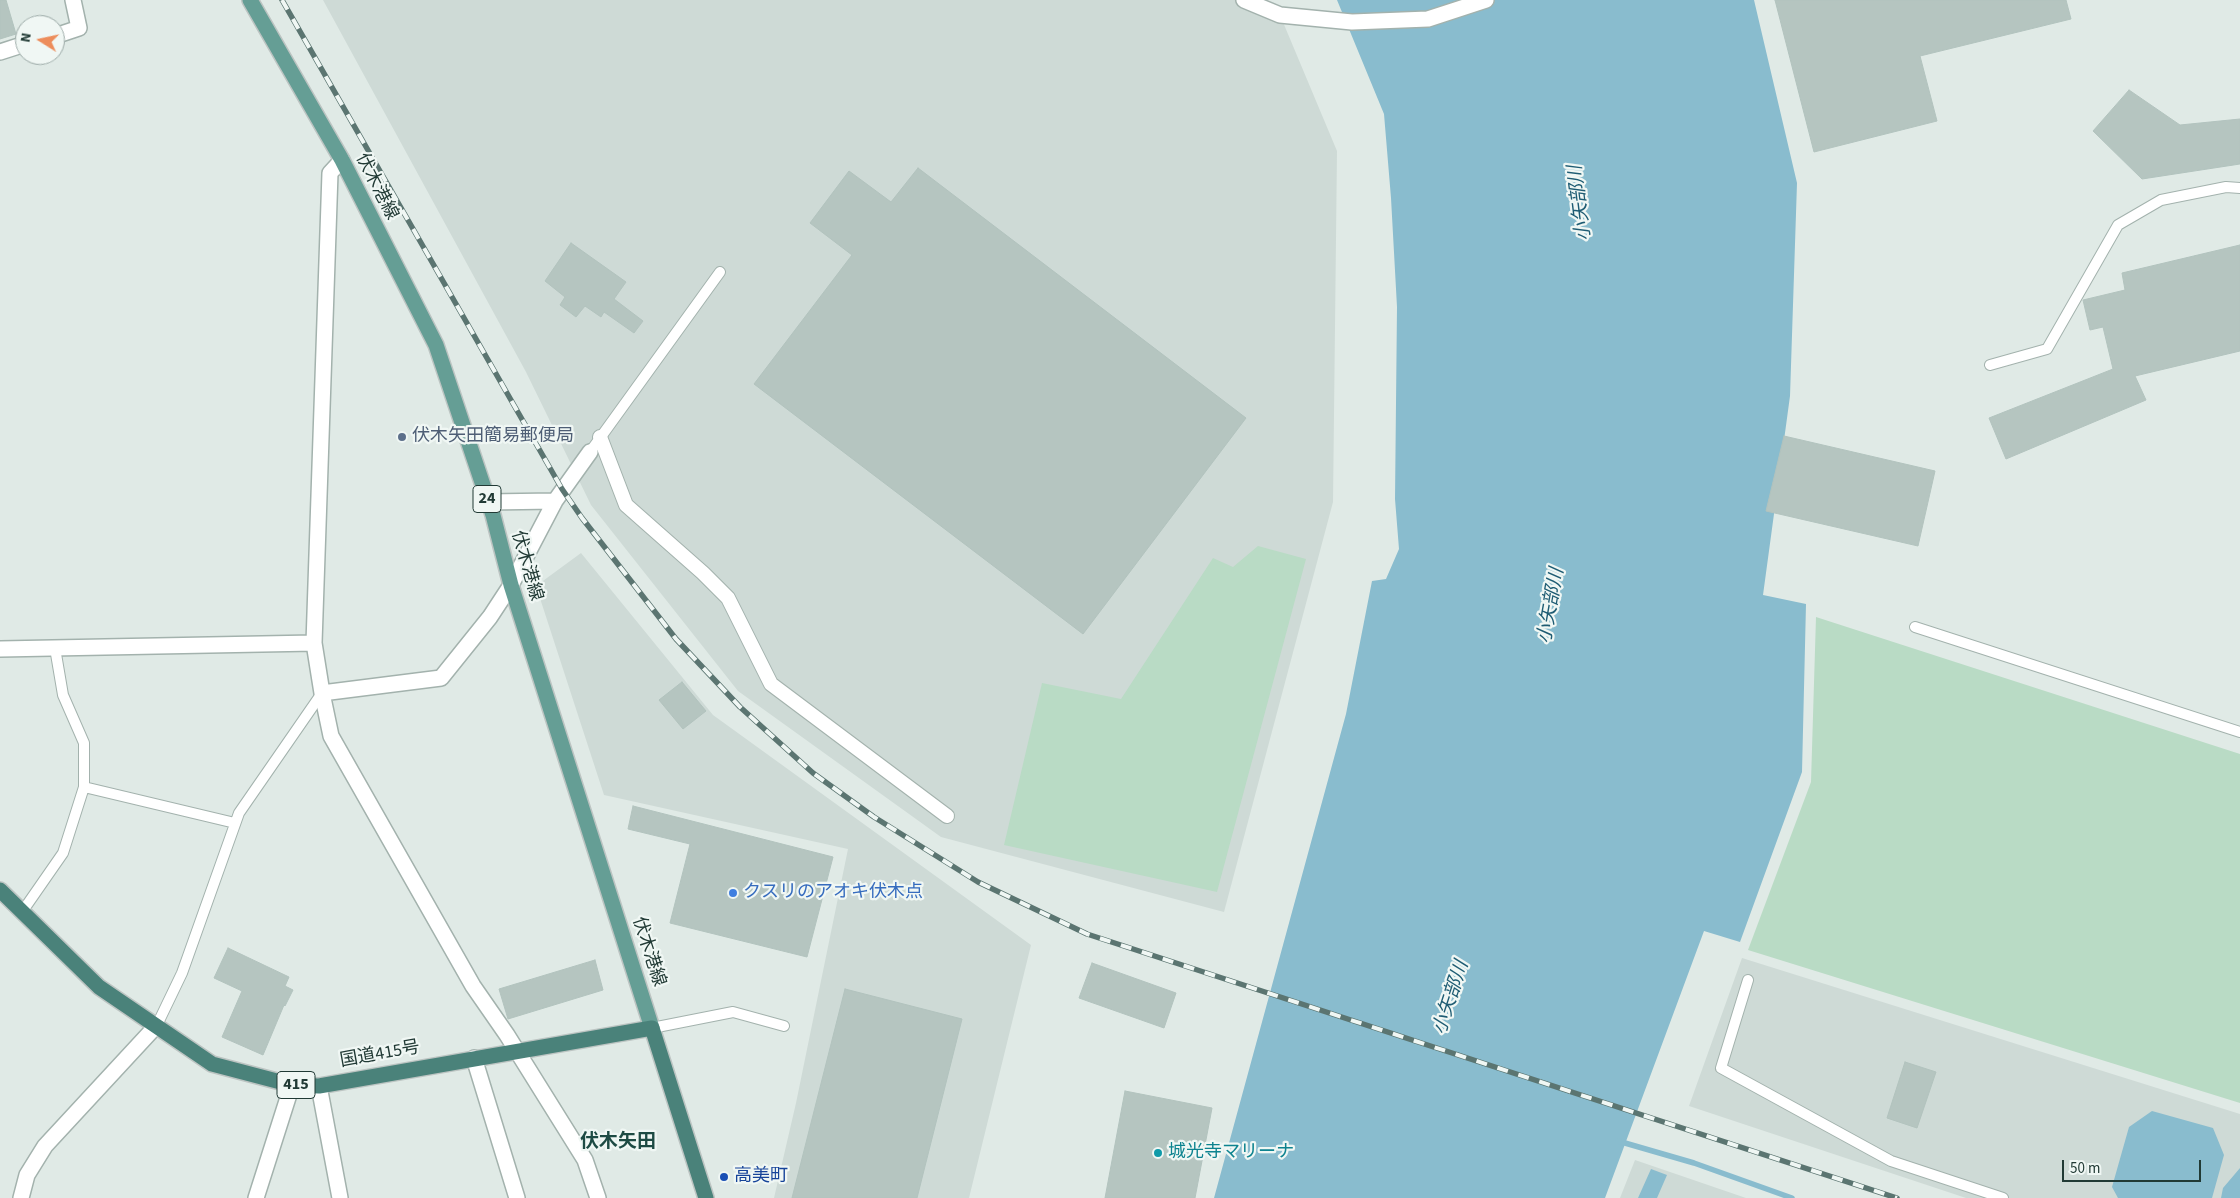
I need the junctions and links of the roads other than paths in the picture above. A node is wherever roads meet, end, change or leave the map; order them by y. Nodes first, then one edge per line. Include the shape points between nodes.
1 (73, 0) edge
2 (250, 0) edge
3 (1244, 0) edge
4 (1486, 0) edge
5 (65, 33) edge
6 (15, 47) edge
7 (0, 52) edge
8 (342, 160) junction
9 (2240, 188) edge
10 (720, 272) dead end
11 (1990, 366) dead end
12 (600, 436) junction
13 (590, 452) joint
14 (555, 501) junction
15 (488, 502) junction
16 (511, 585) junction
17 (1915, 627) dead end
18 (314, 642) junction
19 (0, 648) edge
20 (55, 648) junction
21 (322, 693) junction
22 (2240, 732) edge
23 (84, 787) junction
24 (947, 816) dead end
25 (235, 823) junction
26 (0, 890) edge
27 (22, 912) junction
28 (1748, 980) dead end
29 (157, 1025) junction
30 (784, 1026) dead end
31 (652, 1028) junction
32 (517, 1051) junction
33 (474, 1058) junction
34 (292, 1085) junction
35 (319, 1086) junction
36 (21, 1198) edge
37 (256, 1198) edge
38 (340, 1198) edge
39 (517, 1198) edge
40 (598, 1198) edge
41 (706, 1198) edge
42 (2003, 1198) edge

1 - 5 street via 79,28
2 - 8 main road, 伏木港線 / 24
3 - 4 street via 1280,15 1352,22 1428,19
6 - 7 street
8 - 15 main road, 伏木港線 / 24 via 436,345
8 - 18 street via 330,173
9 - 11 lane via 2226,187 2161,200 2118,226 2047,349
10 - 12 lane
12 - 13 lane
12 - 24 street via 626,505 728,598 771,684
13 - 14 street
14 - 15 street
14 - 16 street
15 - 16 main road, 伏木港線 / 24
16 - 21 street via 441,678
16 - 31 main road, 伏木港線 / 24
17 - 22 lane
18 - 20 street
18 - 21 street
19 - 20 street
20 - 23 lane via 63,696 84,743
21 - 25 lane
21 - 32 street via 331,736 472,986
23 - 25 lane
23 - 27 lane via 63,853
25 - 29 lane via 182,973
26 - 27 highway, 国道415号 / 415
27 - 29 highway, 国道415号 / 415 via 99,987
28 - 42 lane via 1721,1068 1891,1161
29 - 34 highway, 国道415号 / 415 via 212,1064
29 - 36 street via 45,1146 27,1176
30 - 31 lane via 733,1012
31 - 32 highway, 国道415号 / 415
31 - 41 highway
32 - 33 highway, 国道415号 / 415
32 - 40 street via 585,1160
33 - 35 highway, 国道415号 / 415
33 - 39 street
34 - 35 highway, 国道415号 / 415
34 - 37 street
35 - 38 street

